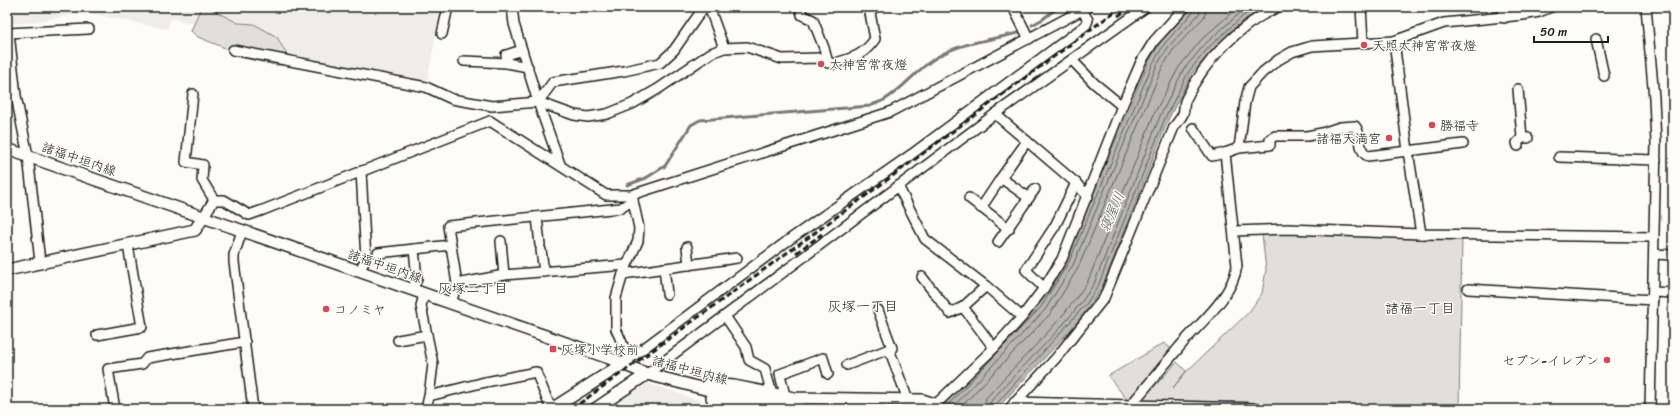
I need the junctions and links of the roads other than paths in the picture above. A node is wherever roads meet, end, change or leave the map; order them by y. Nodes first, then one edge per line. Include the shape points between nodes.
1 (448, 7) edge
2 (512, 7) edge
3 (704, 7) edge
4 (709, 7) edge
5 (800, 7) edge
6 (876, 7) edge
7 (1013, 7) edge
8 (1146, 7) edge
9 (1185, 7) edge
10 (1278, 7) edge
11 (1361, 7) edge
12 (1502, 7) edge
13 (1551, 7) edge
14 (1646, 7) edge
15 (1085, 9) edge
16 (1504, 18) junction
17 (89, 29) dead end
18 (8, 33) edge
19 (442, 34) dead end
20 (1029, 39) junction
21 (1596, 39) dead end
22 (1394, 41) junction
23 (1363, 42) junction
24 (724, 48) junction
25 (233, 50) dead end
26 (522, 50) junction
27 (1072, 60) junction
28 (464, 62) dead end
29 (828, 62) junction
30 (507, 63) junction
31 (528, 67) junction
32 (1604, 76) dead end
33 (1518, 89) dead end
34 (193, 94) dead end
35 (538, 102) junction
36 (492, 106) junction
37 (1122, 106) junction
38 (995, 114) junction
39 (490, 121) junction
40 (1193, 128) dead end
41 (1027, 140) junction
42 (1523, 141) dead end
43 (1463, 144) dead end
44 (1239, 148) junction
45 (7, 149) edge
46 (1408, 151) junction
47 (1225, 153) junction
48 (28, 156) junction
49 (1559, 157) dead end
50 (1656, 160) junction
51 (560, 164) junction
52 (361, 171) junction
53 (1001, 178) junction
54 (1076, 183) junction
55 (898, 186) junction
56 (1035, 189) dead end
57 (1088, 197) junction
58 (632, 198) junction
59 (969, 198) dead end
60 (1029, 198) junction
61 (214, 200) junction
62 (981, 208) junction
63 (204, 216) junction
64 (537, 217) junction
65 (1009, 229) junction
66 (242, 231) junction
67 (1234, 231) junction
68 (1421, 234) junction
69 (1654, 237) junction
70 (501, 241) dead end
71 (998, 242) dead end
72 (128, 244) junction
73 (451, 245) junction
74 (687, 247) dead end
75 (414, 249) junction
76 (378, 253) dead end
77 (1654, 254) junction
78 (1673, 255) edge
79 (737, 258) dead end
80 (40, 262) junction
81 (689, 265) junction
82 (664, 268) junction
83 (7, 270) edge
84 (624, 270) junction
85 (359, 271) junction
86 (544, 272) junction
87 (504, 275) junction
88 (922, 278) dead end
89 (457, 284) junction
90 (986, 286) junction
91 (1044, 288) junction
92 (1468, 289) dead end
93 (412, 290) junction
94 (1673, 293) edge
95 (424, 294) junction
96 (667, 294) dead end
97 (1653, 296) junction
98 (451, 303) junction
99 (963, 307) junction
100 (878, 310) dead end
101 (725, 316) junction
102 (1022, 317) junction
103 (97, 335) dead end
104 (427, 335) junction
105 (398, 340) dead end
106 (245, 342) junction
107 (994, 348) junction
108 (888, 349) junction
109 (626, 361) junction
110 (847, 365) dead end
111 (647, 374) junction
112 (828, 374) dead end
113 (682, 382) junction
114 (772, 394) junction
115 (429, 396) junction
116 (785, 396) junction
117 (908, 400) junction
118 (1012, 406) edge
119 (934, 407) edge
120 (1130, 407) edge
121 (115, 409) edge
122 (253, 409) edge
123 (426, 409) edge
124 (552, 409) edge
125 (595, 409) edge
126 (746, 409) edge
127 (803, 409) edge
128 (1252, 409) edge
129 (1650, 409) edge

1 - 19 street
2 - 26 street
3 - 35 street via 674,50 660,63 554,82
4 - 24 street
5 - 29 street via 802,15 813,20
6 - 29 street via 870,13 875,39 867,49 861,54 833,64
7 - 20 street
8 - 27 street
9 - 37 street via 1154,41 1141,62
10 - 118 street via 1260,16 1233,37 1196,80 1104,298 1056,358
11 - 23 street
12 - 16 street
13 - 16 street via 1539,12
14 - 50 street via 1654,98
15 - 20 street
15 - 109 street via 1088,20 1086,25
16 - 22 street via 1444,24
17 - 18 street
18 - 48 street via 16,96
20 - 58 street via 890,112
21 - 32 street
22 - 23 street
22 - 46 street
23 - 44 street via 1312,46 1285,56 1263,72 1249,87
24 - 29 street via 747,47 782,59 819,58
24 - 35 street via 711,53 632,104 607,114 588,117 574,115
25 - 36 street via 426,87 452,99
26 - 30 street via 506,55
26 - 31 street
27 - 37 street via 1094,83
27 - 38 street
28 - 30 street
30 - 31 street
31 - 35 street
33 - 42 street
34 - 61 street via 186,162 203,165 202,180
35 - 36 street
35 - 51 street
36 - 39 street
37 - 57 street
38 - 41 street
38 - 55 street
39 - 51 street
39 - 52 street
40 - 47 street via 1212,156
41 - 53 street
41 - 54 street
43 - 46 street
44 - 46 street via 1270,145 1270,139 1275,136 1307,136 1322,134 1340,127 1355,126 1359,131 1362,150 1368,156
44 - 47 street
45 - 48 street, 諸福中垣内線
46 - 68 street
47 - 67 street
48 - 63 street, 諸福中垣内線
48 - 80 street
49 - 50 street
50 - 69 street
51 - 58 street via 606,195
52 - 61 street via 249,215 224,200
52 - 85 street via 366,259
53 - 60 street
53 - 62 street
54 - 57 street
54 - 91 street via 1055,226 1026,270
55 - 90 street via 925,239
55 - 101 street
56 - 60 street
57 - 91 street via 1062,259
58 - 64 street via 621,208
58 - 84 street via 639,228 638,241
59 - 62 street
60 - 65 street
61 - 63 street
62 - 65 street
63 - 66 street, 諸福中垣内線
63 - 72 street via 195,230
64 - 73 street via 448,226
64 - 86 street
65 - 71 street
66 - 85 street, 諸福中垣内線
66 - 106 street via 234,262
67 - 68 street via 1288,229
67 - 120 street via 1237,266 1231,285
68 - 69 street
69 - 77 street
70 - 87 street
72 - 80 street
72 - 103 street via 142,327
73 - 75 street
73 - 89 street
74 - 81 street
75 - 76 street
75 - 93 street via 417,279
77 - 78 street
77 - 97 street
79 - 81 street
80 - 83 street
81 - 82 street
82 - 84 street
82 - 96 street
84 - 86 street
84 - 109 street via 616,298 616,329
85 - 93 street, 諸福中垣内線
86 - 87 street
87 - 89 street
88 - 99 street via 950,313
89 - 98 street
90 - 99 street
90 - 102 street
91 - 102 street
92 - 97 street
93 - 95 street, 諸福中垣内線
94 - 97 street
95 - 98 street, 諸福中垣内線
95 - 104 street via 421,306
97 - 129 street
98 - 109 street, 諸福中垣内線
99 - 107 street
100 - 108 street via 892,348
101 - 111 street
101 - 114 street via 746,347 749,360 765,369
102 - 107 street
104 - 105 street
104 - 115 street via 433,364
106 - 121 street via 147,358 142,364 108,369
106 - 122 street
107 - 119 street
108 - 110 street
108 - 117 street
109 - 111 street, 諸福中垣内線
109 - 124 street
111 - 113 street, 諸福中垣内線
111 - 125 street
112 - 116 street via 824,358 780,374
113 - 114 street via 734,386
113 - 126 street via 710,397
113 - 127 street, 諸福中垣内線
114 - 116 street
115 - 123 street
115 - 124 street via 536,372
116 - 117 street
117 - 119 street via 922,400
118 - 120 street
120 - 128 street

